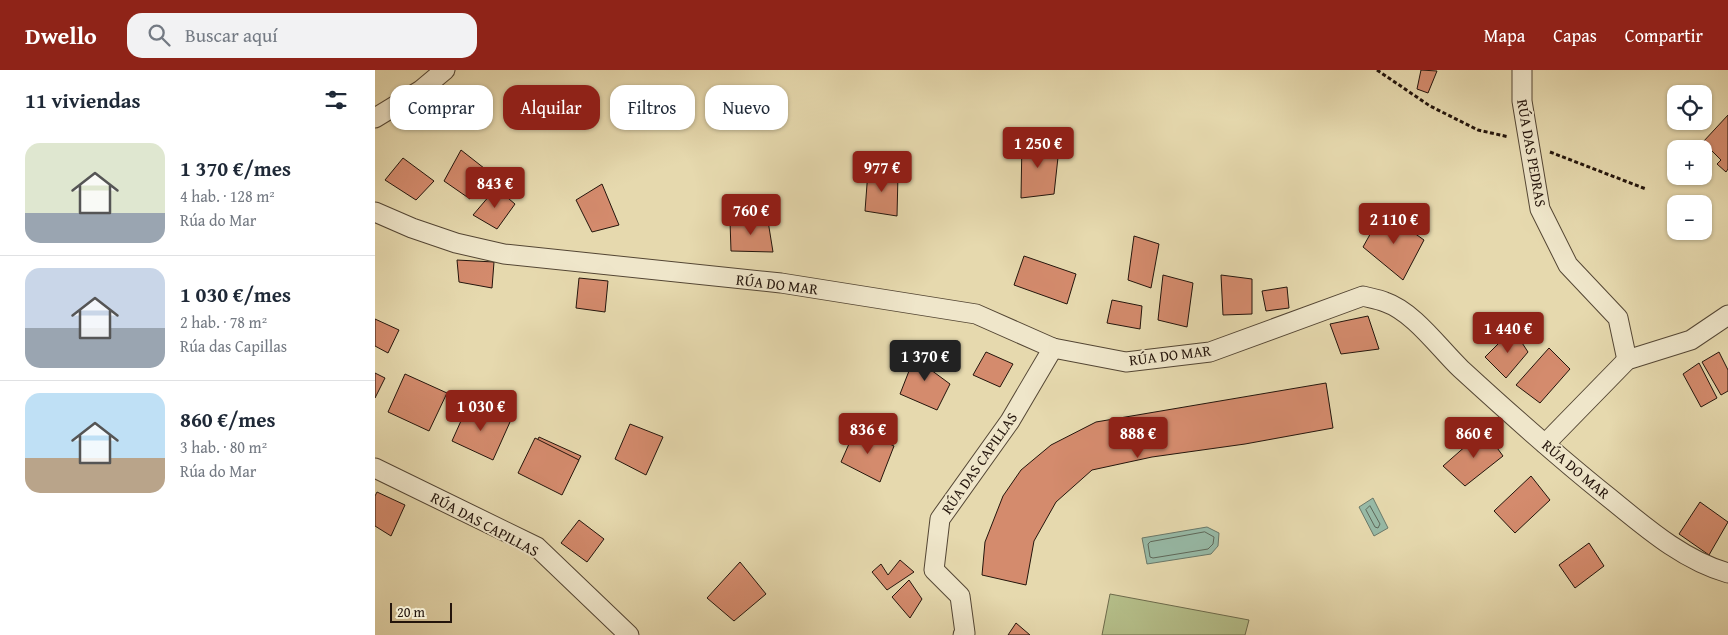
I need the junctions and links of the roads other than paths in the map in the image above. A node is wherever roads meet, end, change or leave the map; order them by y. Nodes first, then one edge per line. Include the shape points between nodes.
1 (445, 70) edge
2 (1522, 70) edge
3 (375, 118) edge
4 (375, 212) edge
5 (1728, 315) edge
6 (1053, 348) junction
7 (1627, 360) junction
8 (1545, 444) junction
9 (375, 468) edge
10 (1728, 573) edge
11 (629, 635) edge
12 (963, 635) edge

1 - 3 street via 421,90
2 - 7 street, RÚA DAS PEDRAS via 1522,101 1540,209 1568,265 1618,318
4 - 6 street, RÚA DO MAR via 456,243 503,254 781,283 976,314
5 - 7 street via 1691,340
6 - 8 street, RÚA DO MAR via 1126,362 1210,352 1363,296 1386,302 1404,312
6 - 12 street, RÚA DAS CAPILLAS via 1010,421 940,519 934,570 960,596
7 - 8 street
8 - 10 street, RÚA DO MAR via 1650,531 1682,552
9 - 11 street, RÚA DAS CAPILLAS via 537,548

